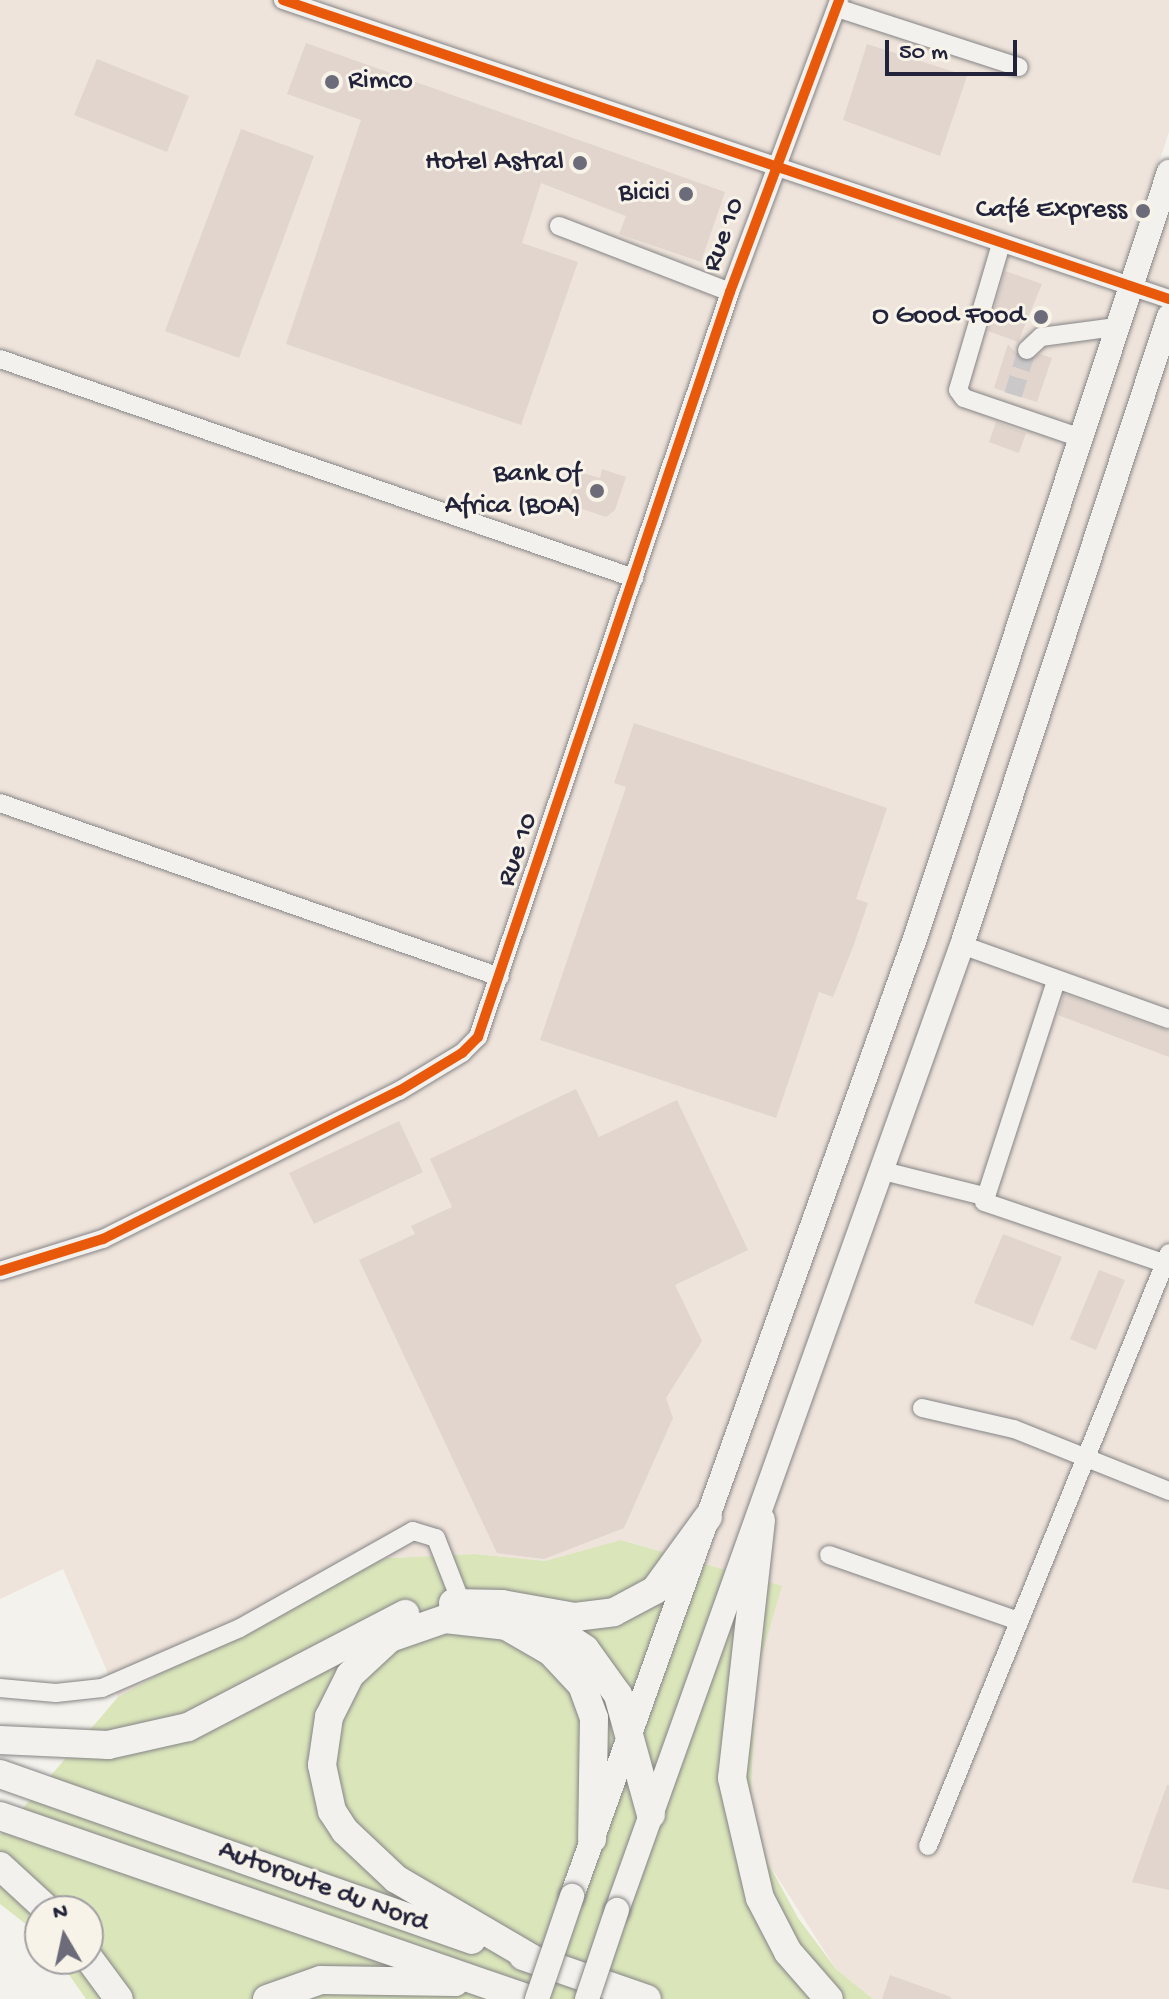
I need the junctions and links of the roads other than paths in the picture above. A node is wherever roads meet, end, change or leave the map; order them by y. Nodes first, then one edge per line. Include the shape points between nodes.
1 (283, 0) edge
2 (838, 4) edge
3 (1019, 67) dead end
4 (773, 170) junction
5 (1169, 172) edge
6 (559, 226) dead end
7 (1001, 244) junction
8 (1130, 286) junction
9 (730, 292) junction
10 (1169, 299) edge
11 (1169, 316) edge
12 (1116, 327) junction
13 (1165, 337) edge
14 (1027, 350) dead end
15 (0, 359) edge
16 (1013, 395) tunnel mouth
17 (1008, 413) junction
18 (1078, 437) junction
19 (634, 578) junction
20 (0, 803) edge
21 (962, 945) junction
22 (500, 977) junction
23 (1056, 981) junction
24 (1169, 1019) edge
25 (883, 1171) junction
26 (983, 1196) junction
27 (1168, 1261) edge
28 (0, 1271) edge
29 (922, 1408) dead end
30 (1083, 1458) junction
31 (1169, 1491) edge
32 (708, 1517) junction
33 (761, 1520) junction
34 (829, 1555) dead end
35 (461, 1602) junction
36 (525, 1610) junction
37 (1018, 1621) junction
38 (0, 1688) edge
39 (632, 1733) junction
40 (0, 1740) edge
41 (0, 1774) edge
42 (651, 1815) junction
43 (0, 1816) edge
44 (592, 1839) junction
45 (928, 1846) dead end
46 (0, 1866) edge
47 (32, 1895) edge
48 (533, 1959) junction
49 (101, 1975) edge
50 (488, 1985) junction
51 (119, 1999) edge
52 (267, 1999) edge
53 (529, 1999) edge
54 (537, 1999) edge
55 (587, 1999) edge
56 (647, 1999) edge
57 (829, 1999) edge

1 - 4 street
2 - 3 street
2 - 4 street, Rue 10
4 - 7 street
4 - 9 street, Rue 10
5 - 8 main road
6 - 9 street
7 - 8 street
7 - 17 street via 957,380 964,398
8 - 10 street
8 - 12 main road
9 - 19 street, Rue 10
11 - 13 main road
12 - 14 street via 1041,337
12 - 18 main road
13 - 21 main road
15 - 19 street
16 - 17 street
17 - 18 street
18 - 32 main road via 916,936
19 - 22 street, Rue 10
20 - 22 street
21 - 23 street
21 - 25 main road
22 - 28 street, Rue 10 via 478,1037 462,1053 399,1091 103,1239
23 - 24 street
23 - 26 street
25 - 26 street
25 - 33 main road
26 - 27 street via 993,1207
27 - 30 street
29 - 30 street via 1014,1429
30 - 31 street
30 - 37 street
32 - 36 highway via 655,1590 635,1604 575,1617
32 - 39 main road
33 - 42 main road
33 - 57 highway via 736,1709 734,1791 760,1898 788,1952
34 - 37 street
35 - 36 highway
35 - 38 street via 436,1538 413,1531 240,1628 102,1688 56,1693
35 - 40 highway via 389,1618 188,1727 108,1745
36 - 39 highway via 585,1649 618,1695
37 - 45 street
39 - 42 highway
39 - 44 main road
41 - 48 highway, Autoroute du Nord
42 - 55 main road, bridge
43 - 50 highway, Autoroute du Nord
44 - 48 highway via 594,1718 582,1685 551,1652 506,1626 445,1619 390,1638 350,1675 329,1717 322,1765 332,1811 345,1831 396,1879
44 - 54 main road, bridge
46 - 47 highway
48 - 56 highway, Autoroute du Nord
49 - 51 highway
50 - 52 highway via 321,1980
50 - 53 highway, Autoroute du Nord

